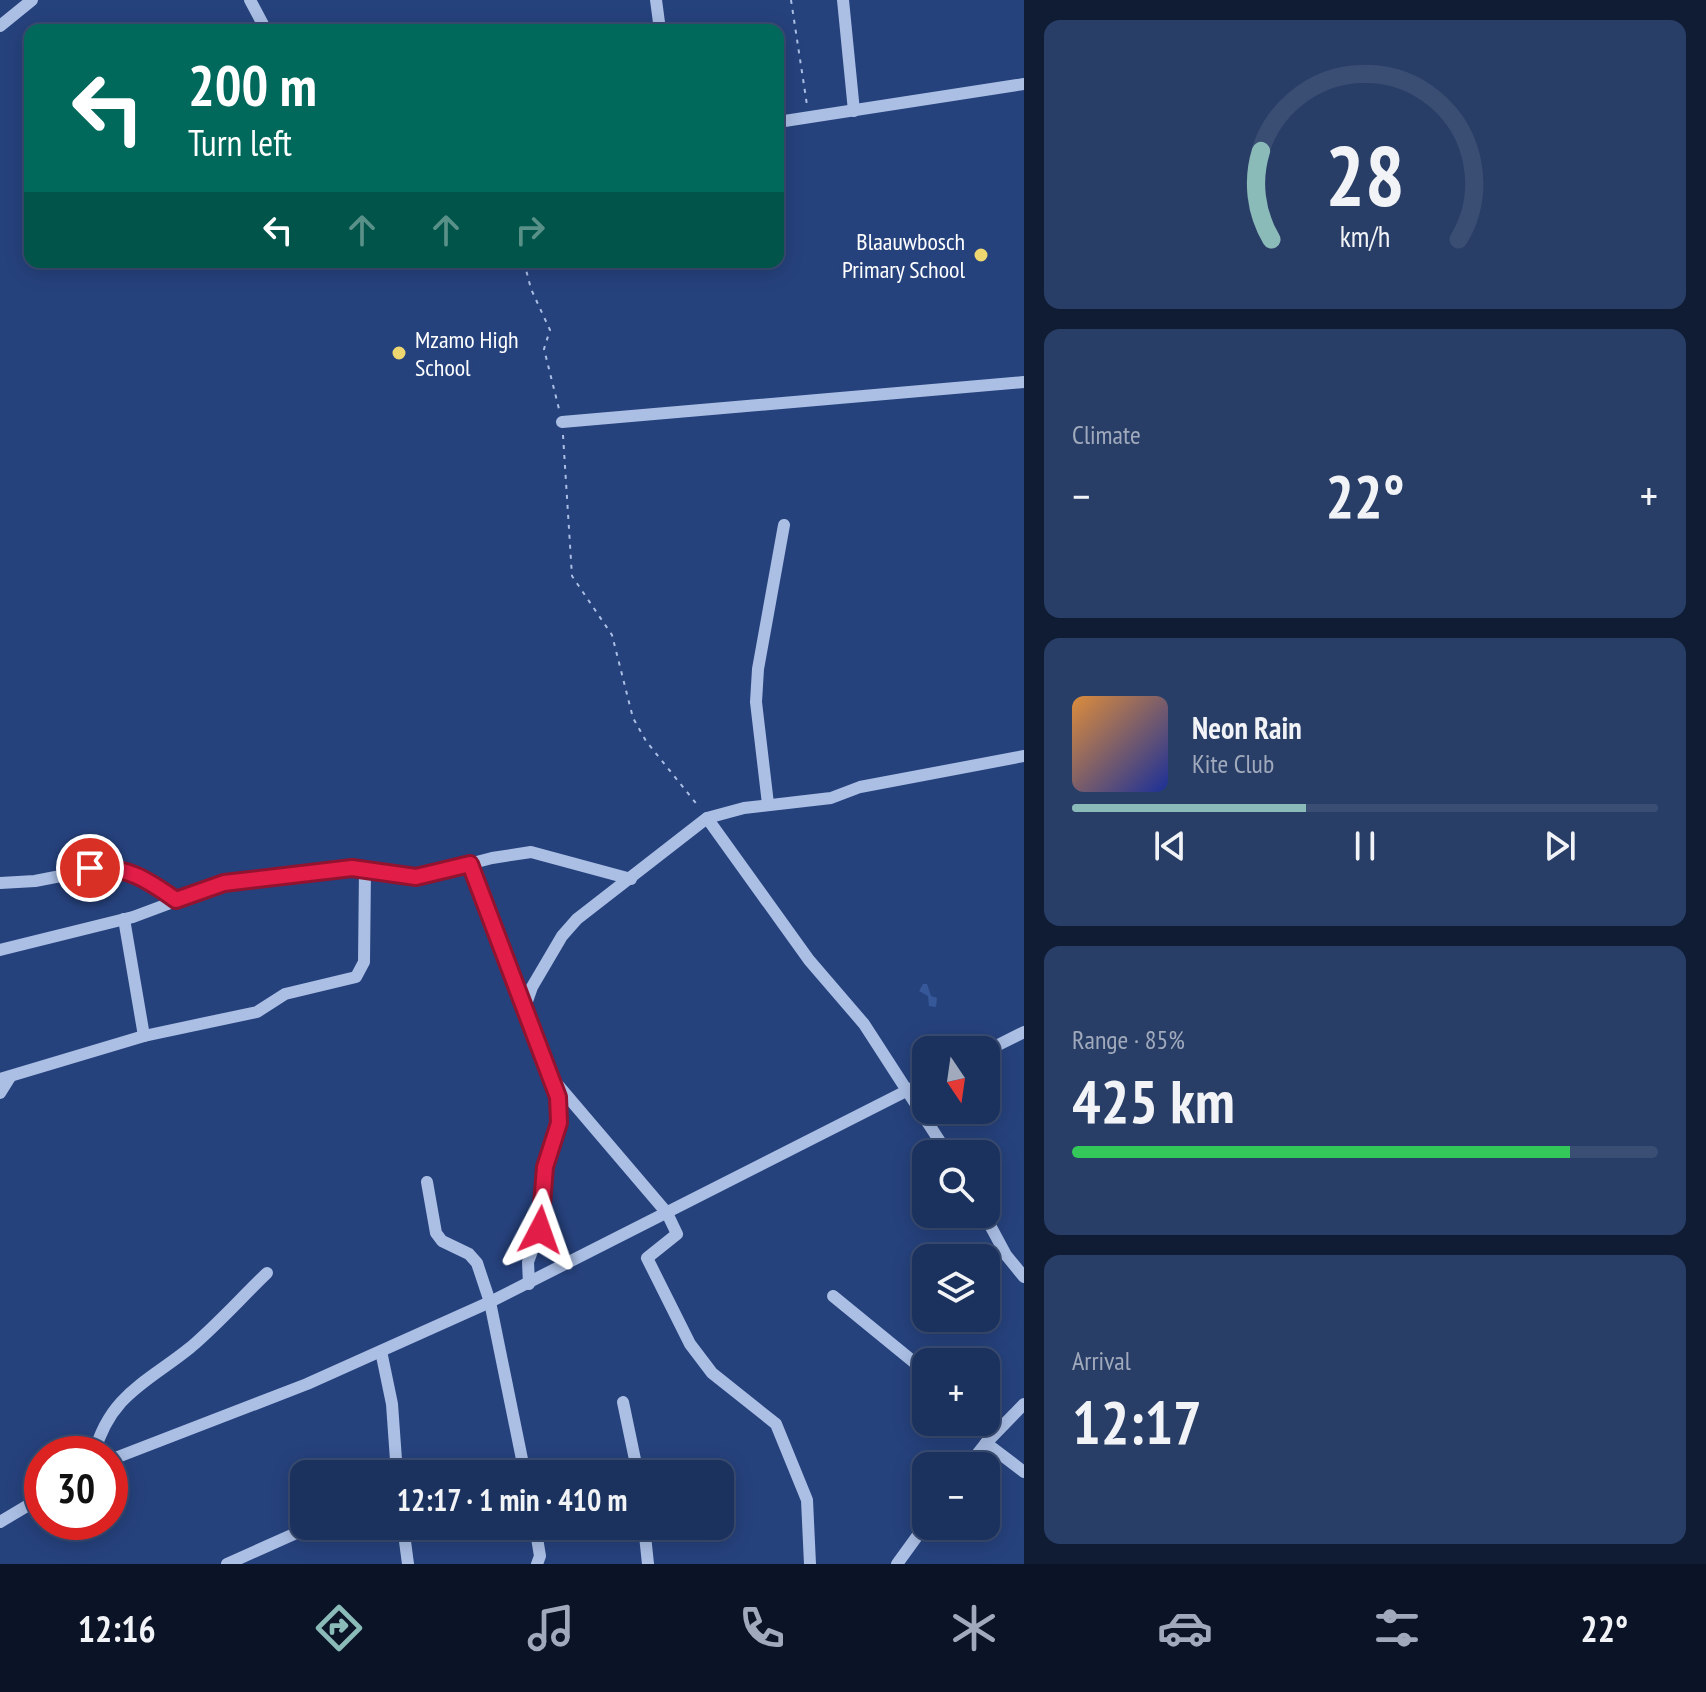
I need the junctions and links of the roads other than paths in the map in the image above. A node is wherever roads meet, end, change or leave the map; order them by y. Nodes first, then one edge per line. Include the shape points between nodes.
1 (250, 0) edge
2 (656, 0) edge
3 (843, 0) edge
4 (23, 2) edge
5 (263, 24) edge
6 (659, 24) edge
7 (0, 26) edge
8 (1024, 84) edge
9 (854, 111) junction
10 (784, 121) edge
11 (1024, 382) edge
12 (562, 422) road end
13 (784, 525) dead end
14 (1024, 756) edge
15 (768, 804) junction
16 (707, 818) junction
17 (470, 864) junction
18 (365, 869) junction
19 (631, 879) junction
20 (0, 883) edge
21 (176, 900) junction
22 (124, 919) junction
23 (0, 950) edge
24 (526, 1004) junction
25 (1024, 1032) edge
26 (144, 1036) junction
27 (1000, 1044) edge
28 (5, 1078) edge
29 (552, 1078) junction
30 (912, 1088) edge
31 (909, 1089) junction
32 (0, 1093) edge
33 (940, 1140) edge
34 (427, 1182) dead end
35 (667, 1213) junction
36 (992, 1228) edge
37 (267, 1273) dead end
38 (1024, 1277) edge
39 (529, 1284) junction
40 (833, 1296) dead end
41 (490, 1302) junction
42 (381, 1351) junction
43 (912, 1361) edge
44 (623, 1402) dead end
45 (1024, 1404) edge
46 (1000, 1427) edge
47 (101, 1436) edge
48 (992, 1436) edge
49 (986, 1443) junction
50 (979, 1452) edge
51 (128, 1453) edge
52 (396, 1460) edge
53 (522, 1460) edge
54 (635, 1460) edge
55 (1024, 1472) edge
56 (24, 1508) edge
57 (0, 1522) edge
58 (290, 1536) edge
59 (405, 1540) edge
60 (537, 1540) edge
61 (645, 1540) edge
62 (914, 1540) edge
63 (227, 1564) edge
64 (408, 1564) edge
65 (537, 1564) edge
66 (648, 1564) edge
67 (810, 1564) edge
68 (897, 1564) edge

1 - 5 street
2 - 6 street
3 - 9 street
4 - 7 street
8 - 9 street
9 - 10 street
11 - 12 street
13 - 15 street via 756,702
14 - 15 street via 860,787 831,798
15 - 16 street
16 - 19 street
16 - 31 street
17 - 18 street via 416,877
17 - 19 street via 531,852
17 - 24 street
18 - 21 street via 224,883
18 - 26 street via 364,962 356,977 285,994 257,1012
19 - 24 street via 562,936
20 - 21 street via 112,866 134,873
21 - 22 street
22 - 23 street
22 - 26 street
24 - 29 street
25 - 27 street
26 - 28 street
28 - 32 street
29 - 35 street
29 - 39 street via 560,1114 545,1167
30 - 31 street
31 - 33 street
31 - 35 street
34 - 41 street via 436,1233 477,1263
35 - 39 street
35 - 67 street via 677,1234 647,1258 690,1344 712,1373 776,1424 807,1500
36 - 38 street
37 - 47 street via 189,1348 126,1394
39 - 41 street
40 - 43 street
41 - 42 street
41 - 53 street
42 - 51 street
42 - 52 street
44 - 54 street
45 - 46 street
48 - 49 street
49 - 50 street
49 - 55 street
56 - 57 street
58 - 63 street
59 - 64 street
60 - 65 street
61 - 66 street
62 - 68 street

